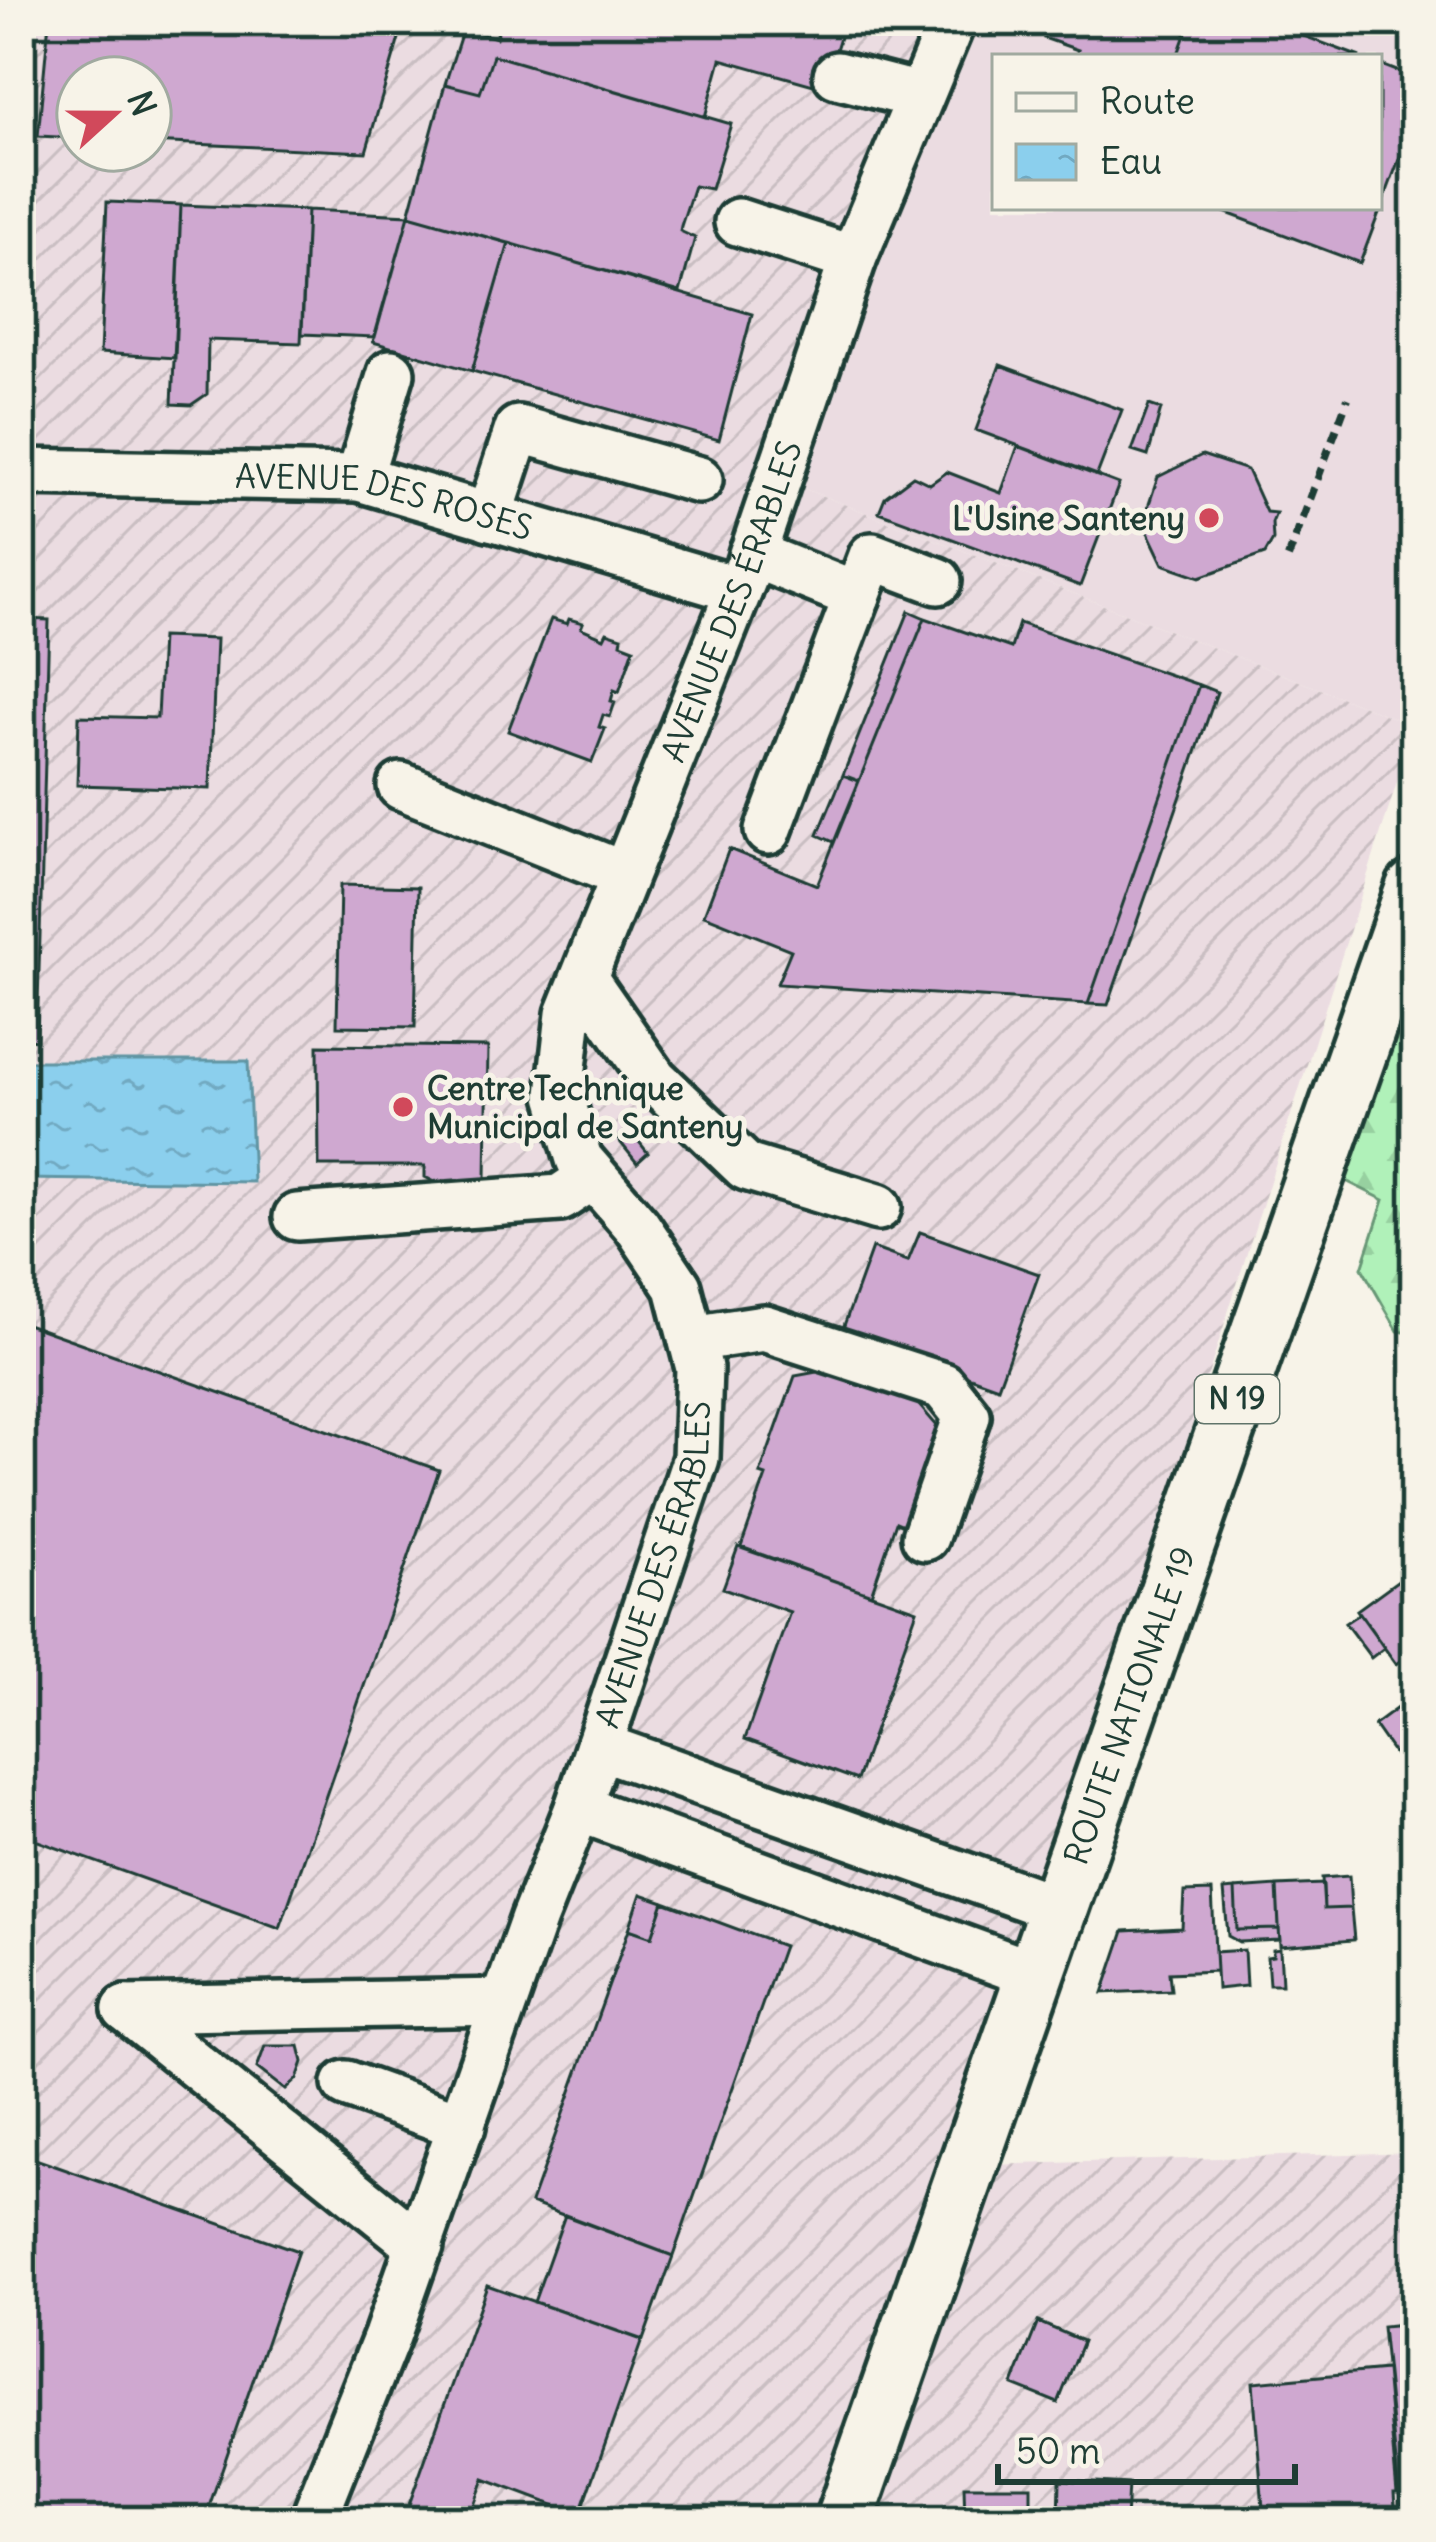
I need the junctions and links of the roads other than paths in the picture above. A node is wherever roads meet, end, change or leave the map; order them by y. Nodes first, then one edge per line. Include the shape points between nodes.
1 (952, 21) edge
2 (838, 75) dead end
3 (919, 96) junction
4 (739, 222) dead end
5 (853, 259) junction
6 (391, 373) dead end
7 (21, 472) edge
8 (359, 478) junction
9 (699, 480) dead end
10 (489, 517) junction
11 (746, 572) junction
12 (938, 581) dead end
13 (856, 596) junction
14 (400, 786) dead end
15 (768, 831) dead end
16 (624, 875) junction
17 (1415, 889) edge
18 (584, 978) junction
19 (593, 1176) junction
20 (878, 1207) dead end
21 (297, 1216) dead end
22 (692, 1339) junction
23 (925, 1537) dead end
24 (599, 1747) junction
25 (578, 1808) junction
26 (1058, 1909) junction
27 (1035, 1975) junction
28 (504, 2002) junction
29 (346, 2084) dead end
30 (462, 2126) junction
31 (420, 2246) junction
32 (314, 2521) edge
33 (844, 2521) edge

1 - 3 street, AVENUE DES ÉRABLES
2 - 3 street
3 - 5 street, AVENUE DES ÉRABLES
4 - 5 street
5 - 11 street, AVENUE DES ÉRABLES
6 - 8 street
7 - 8 street, AVENUE DES ROSES
8 - 10 street, AVENUE DES ROSES
9 - 10 street via 518,429
10 - 11 street, AVENUE DES ROSES
11 - 13 street, AVENUE DES ROSES
11 - 16 street, AVENUE DES ÉRABLES
12 - 13 street via 872,556
13 - 15 street
14 - 16 street
16 - 18 street, AVENUE DES ÉRABLES
17 - 26 main road, ROUTE NATIONALE 19 / N 19
18 - 19 street, AVENUE DES ÉRABLES via 569,1014 560,1095 579,1159
18 - 20 street via 654,1079 746,1167
19 - 21 street via 560,1198
19 - 22 street, AVENUE DES ÉRABLES via 678,1287
22 - 23 street via 764,1328 943,1386 967,1416
22 - 24 street, AVENUE DES ÉRABLES via 699,1368 696,1458
24 - 25 street, AVENUE DES ÉRABLES
24 - 26 street
25 - 27 street
25 - 28 street, AVENUE DES ÉRABLES
26 - 27 main road, ROUTE NATIONALE 19 / N 19
27 - 33 main road, ROUTE NATIONALE 19 / N 19
28 - 30 street, AVENUE DES ÉRABLES
28 - 31 street via 126,2009
29 - 30 street
30 - 31 street, AVENUE DES ÉRABLES
31 - 32 street, AVENUE DES ÉRABLES

